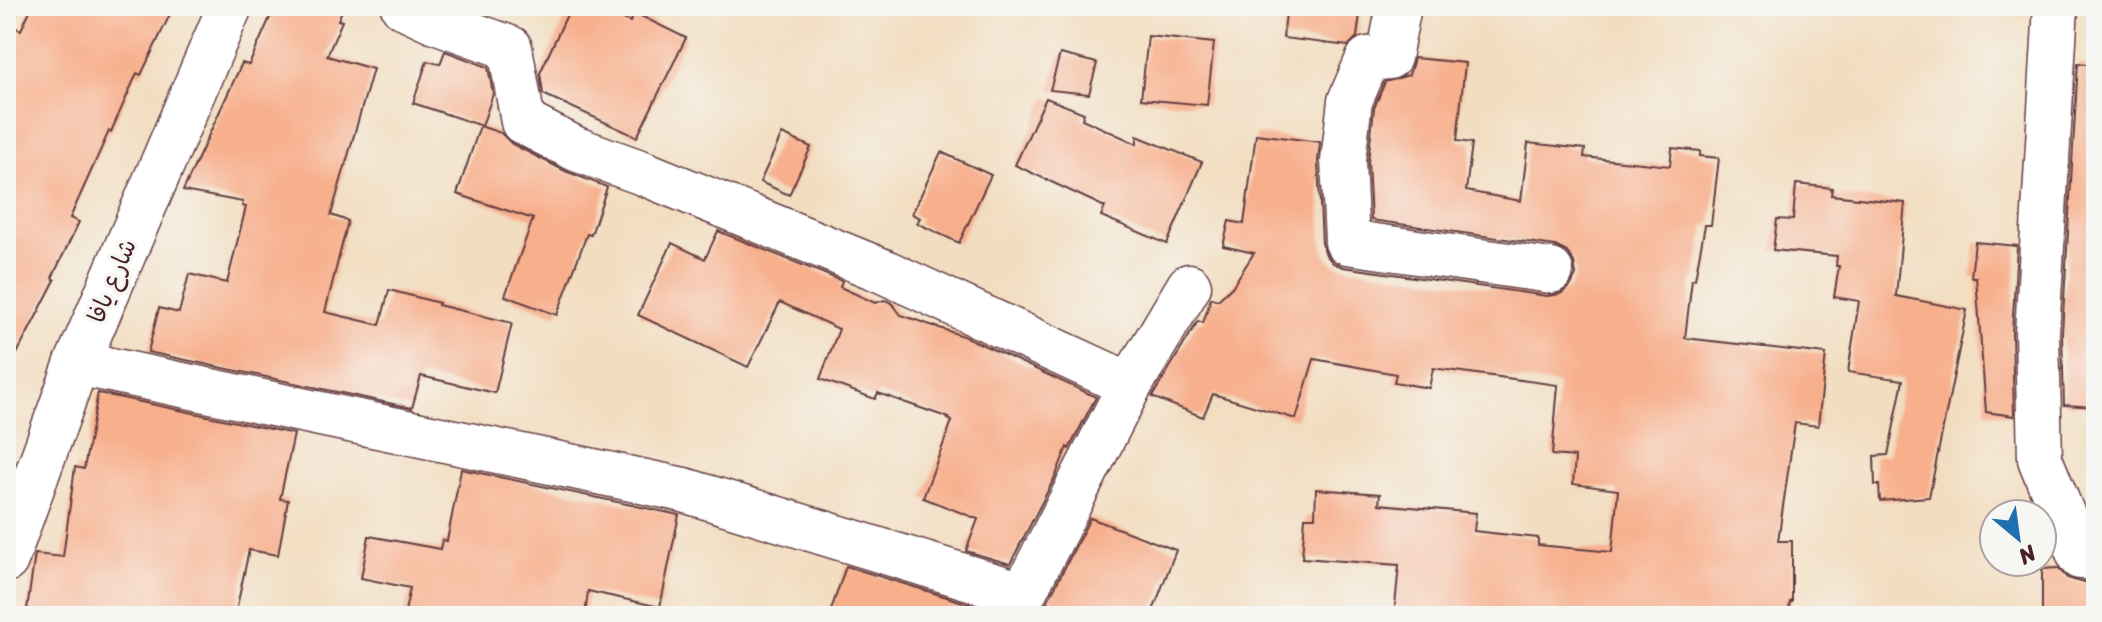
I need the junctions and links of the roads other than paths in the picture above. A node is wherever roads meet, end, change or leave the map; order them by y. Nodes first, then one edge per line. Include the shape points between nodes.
1 (230, 6) edge
2 (403, 6) edge
3 (1399, 6) edge
4 (2056, 6) edge
5 (1551, 271) dead end
6 (1189, 286) dead end
7 (77, 363) junction
8 (1130, 385) junction
9 (2096, 557) edge
10 (6, 560) edge
11 (1017, 605) edge

1 - 7 street, شارع يافا
2 - 8 street via 510,48 523,122 576,149 883,271
3 - 5 street via 1389,57 1368,59 1350,101 1343,161 1347,242
4 - 9 street via 2037,333 2040,459 2080,557
6 - 8 street
7 - 10 street, شارع يافا
7 - 11 street via 684,490
8 - 11 street

